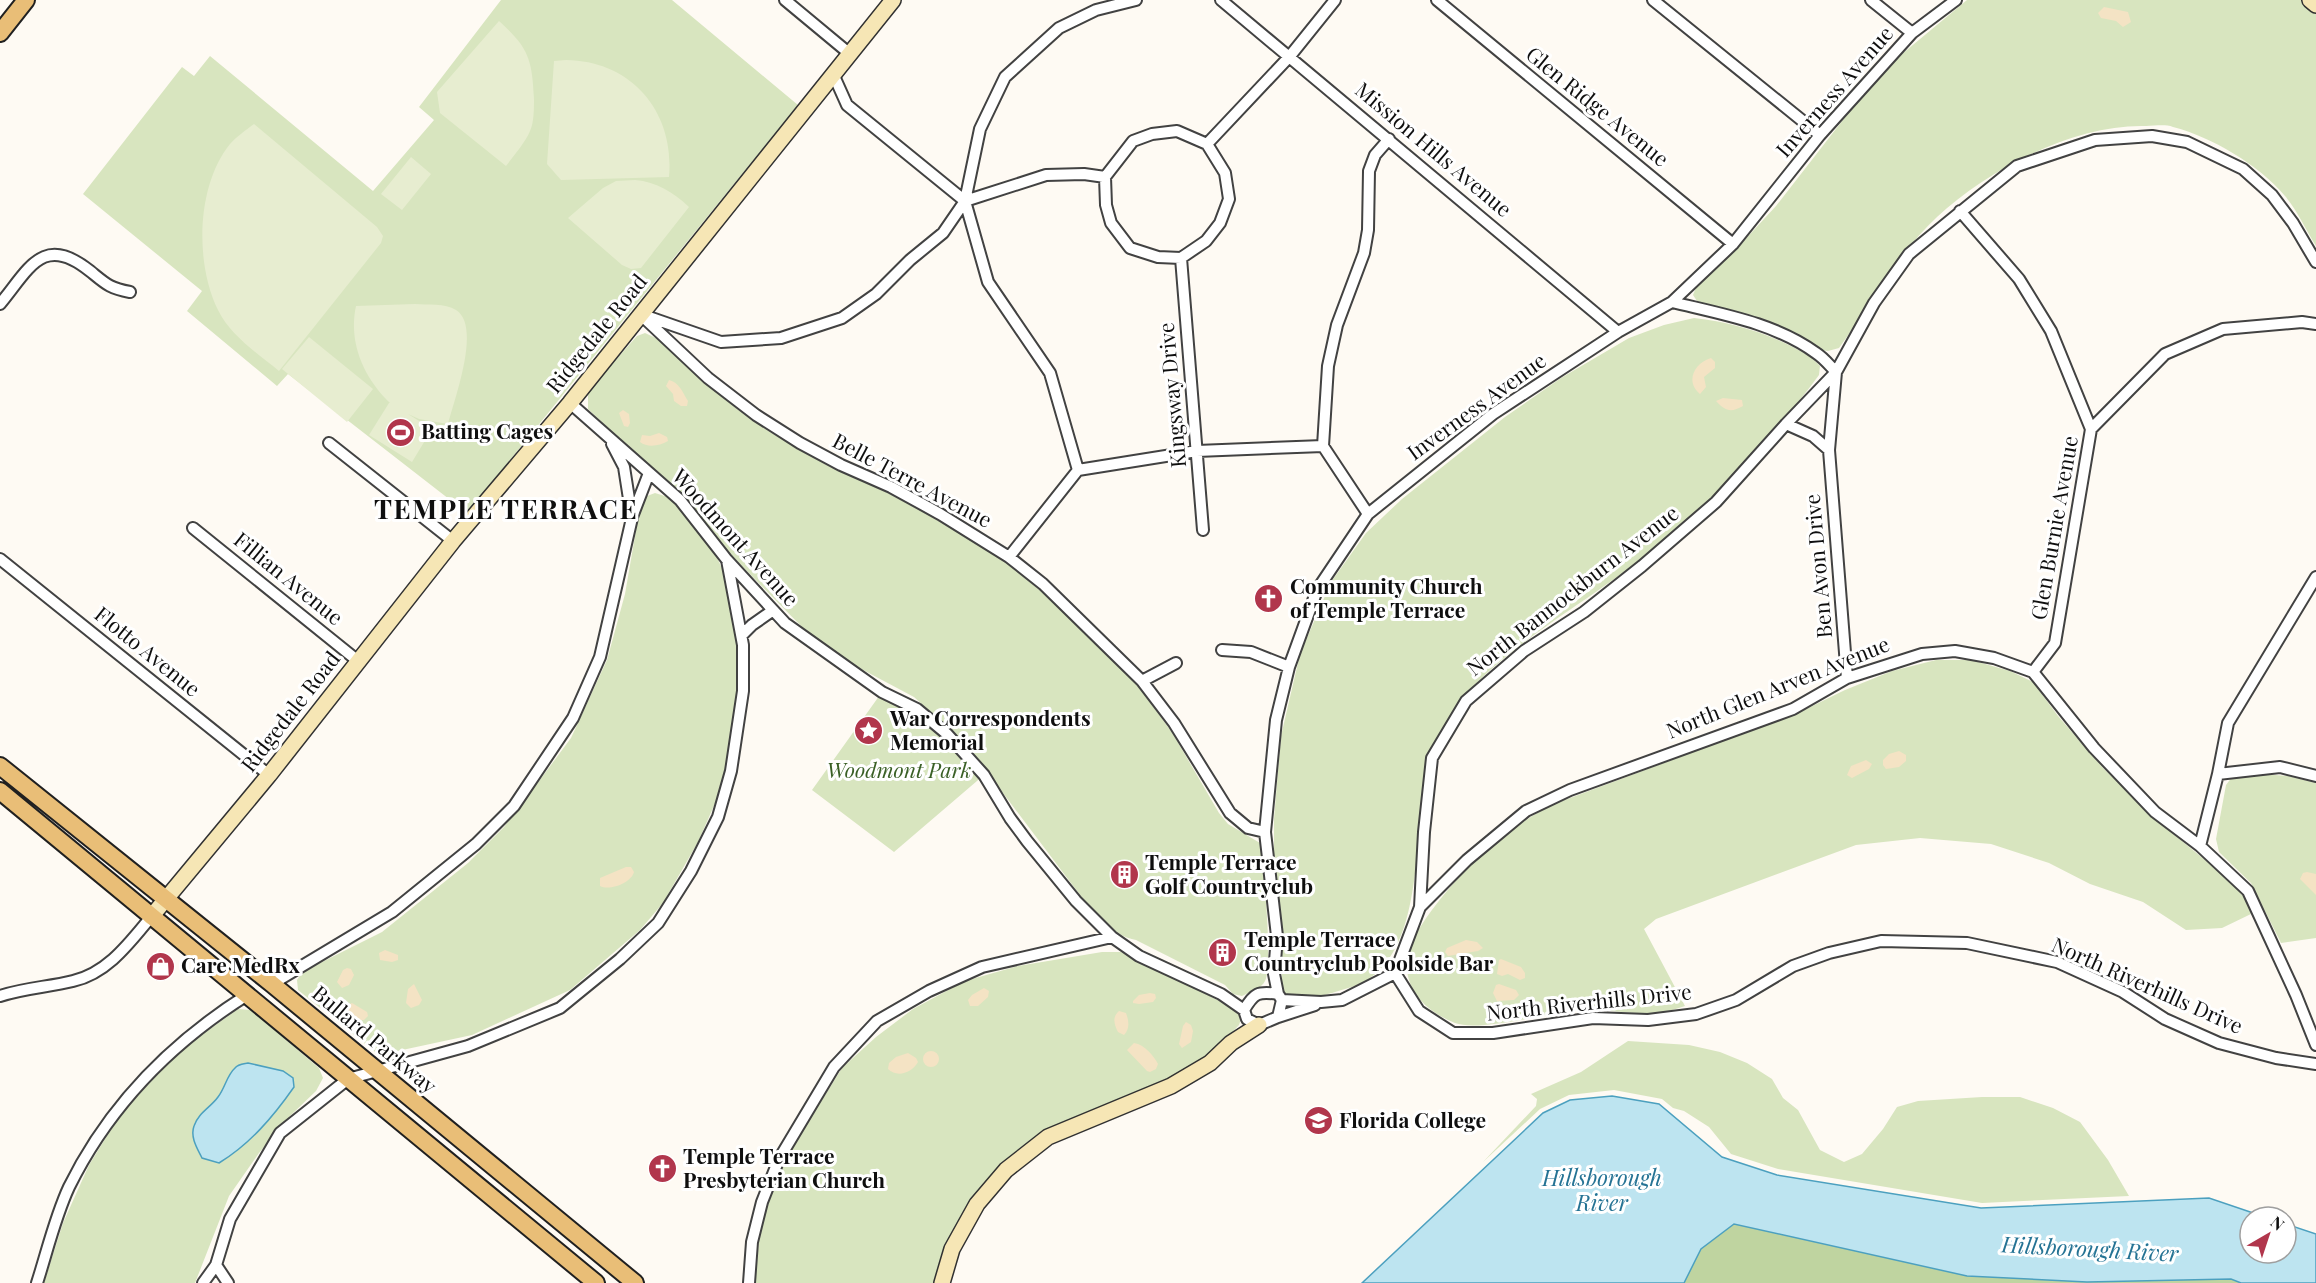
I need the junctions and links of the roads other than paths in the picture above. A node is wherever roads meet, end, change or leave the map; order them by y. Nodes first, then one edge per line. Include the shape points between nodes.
1 (26, 0) edge
2 (785, 0) edge
3 (893, 0) edge
4 (1136, 0) edge
5 (1221, 0) edge
6 (1335, 0) edge
7 (1437, 0) edge
8 (1653, 0) edge
9 (1871, 0) edge
10 (1956, 0) edge
11 (2310, 0) edge
12 (2316, 5) edge
13 (0, 33) edge
14 (1912, 33) junction
15 (850, 54) junction
16 (1290, 56) junction
17 (834, 76) junction
18 (1820, 135) junction
19 (1389, 140) junction
20 (1207, 144) junction
21 (1106, 177) junction
22 (965, 201) junction
23 (1960, 210) junction
24 (1733, 244) junction
25 (1181, 258) junction
26 (2316, 262) edge
27 (130, 292) dead end
28 (1672, 302) junction
29 (0, 304) edge
30 (640, 314) junction
31 (2316, 324) edge
32 (1618, 332) junction
33 (1836, 372) junction
34 (570, 403) junction
35 (1786, 424) junction
36 (2091, 429) junction
37 (610, 439) junction
38 (329, 443) dead end
39 (1323, 446) junction
40 (1829, 450) junction
41 (1197, 451) junction
42 (1078, 470) junction
43 (649, 473) junction
44 (1368, 514) junction
45 (632, 518) junction
46 (193, 528) dead end
47 (1203, 530) dead end
48 (453, 541) junction
49 (1010, 557) junction
50 (0, 559) edge
51 (727, 560) junction
52 (2316, 577) edge
53 (772, 611) junction
54 (742, 634) junction
55 (1222, 650) dead end
56 (358, 661) junction
57 (1176, 663) dead end
58 (1289, 667) junction
59 (2034, 672) junction
60 (1847, 678) junction
61 (1142, 681) junction
62 (0, 766) edge
63 (2218, 774) junction
64 (269, 775) junction
65 (2316, 776) edge
66 (0, 791) edge
67 (1265, 832) junction
68 (2200, 846) junction
69 (166, 900) junction
70 (1420, 907) junction
71 (151, 917) junction
72 (1112, 937) junction
73 (1395, 973) junction
74 (1274, 974) junction
75 (272, 984) junction
76 (1261, 992) junction
77 (1221, 994) junction
78 (247, 995) junction
79 (0, 996) edge
80 (1280, 997) junction
81 (1251, 999) junction
82 (1321, 1002) junction
83 (1278, 1017) junction
84 (1250, 1018) junction
85 (2316, 1045) edge
86 (2316, 1064) edge
87 (376, 1071) junction
88 (348, 1079) junction
89 (216, 1265) junction
90 (38, 1283) edge
91 (203, 1283) edge
92 (228, 1283) edge
93 (596, 1283) edge
94 (635, 1283) edge
95 (749, 1283) edge
96 (942, 1283) edge

1 - 13 main road
2 - 15 street
3 - 15 street, Ridgedale Road
4 - 22 street via 1096,10 1059,28 1005,77 980,129
5 - 16 street, Mission Hills Avenue
6 - 16 street
7 - 24 street, Glen Ridge Avenue
8 - 18 street
9 - 14 street
10 - 14 street, Inverness Avenue
11 - 12 street
14 - 18 street, Inverness Avenue
15 - 17 street, Ridgedale Road
16 - 19 street, Mission Hills Avenue
16 - 20 street
17 - 22 street via 847,105
17 - 30 street, Ridgedale Road
18 - 24 street, Inverness Avenue
19 - 32 street, Mission Hills Avenue
19 - 39 street via 1375,155 1370,171 1364,253 1337,325 1328,366
20 - 21 street via 1177,131 1152,134 1133,141
20 - 25 street via 1225,173 1229,199 1220,223 1206,242
21 - 22 street via 1046,175
21 - 25 street via 1106,205 1111,223 1130,248 1158,257
22 - 30 street via 943,233 876,294 842,318 781,338 721,342
22 - 42 street via 988,282 1050,373
23 - 26 street, North Bannockburn Avenue via 2017,166 2096,140 2152,136 2187,142 2243,169 2272,195
23 - 33 street, North Bannockburn Avenue via 1909,254 1874,303
23 - 36 street via 2019,279 2046,322
24 - 28 street, Inverness Avenue
25 - 41 street, Kingsway Drive
27 - 29 street via 112,289 75,258 50,254 31,267
28 - 32 street, Inverness Avenue
28 - 33 street via 1793,338
30 - 34 street, Ridgedale Road
30 - 49 street, Belle Terre Avenue via 708,378 756,416 800,444 940,514
31 - 36 street, Glen Burnie Avenue via 2223,329 2165,354
32 - 44 street, Inverness Avenue via 1493,414
33 - 35 street, North Bannockburn Avenue
33 - 40 street, Ben Avon Drive
34 - 37 street, Woodmont Avenue
34 - 48 street, Ridgedale Road
35 - 40 street via 1814,436
35 - 70 street, North Bannockburn Avenue via 1716,502 1584,612 1524,651 1466,701 1432,758
36 - 59 street, Glen Burnie Avenue via 2055,643
37 - 43 street, Woodmont Avenue
37 - 45 street via 624,466
38 - 48 street
39 - 41 street
39 - 44 street
40 - 60 street, Ben Avon Drive
41 - 42 street
41 - 47 street, Kingsway Drive
42 - 49 street
43 - 45 street
43 - 51 street, Woodmont Avenue via 680,500
44 - 58 street, Inverness Avenue via 1317,590
45 - 75 street via 600,657 573,718 514,806 476,844 392,912
46 - 56 street, Fillian Avenue
48 - 56 street, Ridgedale Road
49 - 61 street, Belle Terre Avenue
50 - 64 street, Flotto Avenue
51 - 53 street, Woodmont Avenue
51 - 54 street
52 - 63 street via 2228,723
53 - 54 street
53 - 72 street, Woodmont Avenue via 833,659 882,692 917,709 946,734 984,775 1027,842
54 - 87 street via 743,692 731,771 718,817 691,871 658,923 560,1008 468,1046
55 - 58 street via 1251,652
56 - 64 street, Ridgedale Road
57 - 61 street
58 - 67 street, Inverness Avenue via 1276,720
59 - 60 street, North Glen Arven Avenue via 1994,657 1955,651 1922,654
59 - 68 street via 2094,748 2155,812
60 - 70 street, North Glen Arven Avenue via 1793,709 1570,790 1527,811 1467,860
61 - 67 street, Belle Terre Avenue via 1174,723 1230,813 1248,828
62 - 69 main road, Bullard Parkway
63 - 65 street via 2280,767
63 - 68 street
64 - 69 street, Ridgedale Road
66 - 71 main road
67 - 74 street, Inverness Avenue via 1277,936
68 - 85 street via 2248,891
69 - 71 street, Ridgedale Road
69 - 75 main road, Bullard Parkway
70 - 73 street, North Glen Arven Avenue
71 - 78 main road
71 - 79 street via 106,965 76,981
72 - 77 street, Woodmont Avenue via 1140,956
72 - 95 street via 982,967 928,991 877,1021 834,1067 779,1158 752,1242
73 - 82 street via 1342,1000
73 - 86 street, North Riverhills Drive via 1419,1011 1453,1033 1493,1033 1593,1018 1648,1020 1696,1014 1736,1000 1793,966 1829,953 1881,942 1967,943 2057,962 2218,1043
74 - 76 street
74 - 80 street, Inverness Avenue
75 - 87 main road, Bullard Parkway
76 - 80 street
76 - 81 street
77 - 81 street, Woodmont Avenue
77 - 84 street, Woodmont Avenue
78 - 88 main road
78 - 90 street via 167,1054 102,1129 68,1189
80 - 82 street
80 - 83 street
81 - 84 street
82 - 83 street
83 - 84 street
84 - 96 street via 1210,1063 1171,1086 1048,1137 1006,1170 977,1204 952,1249
87 - 88 street
87 - 94 main road, Bullard Parkway
88 - 89 street via 280,1133 230,1219
88 - 93 main road
89 - 91 street
89 - 92 street

